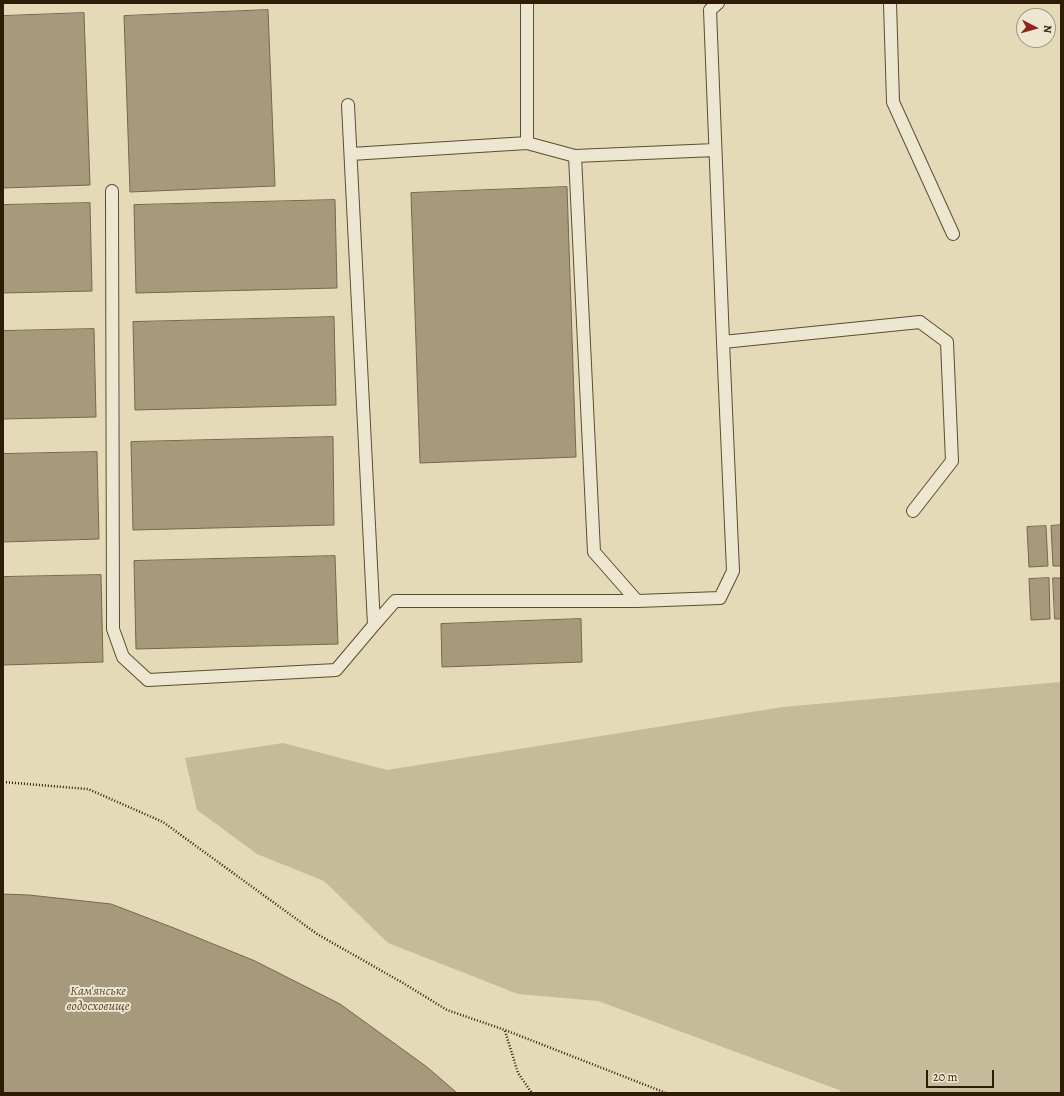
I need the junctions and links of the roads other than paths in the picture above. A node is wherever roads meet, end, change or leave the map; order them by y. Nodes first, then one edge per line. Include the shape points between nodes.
1 (527, 3) edge
2 (718, 3) edge
3 (890, 3) edge
4 (348, 105) dead end
5 (527, 143) junction
6 (716, 150) junction
7 (350, 154) junction
8 (574, 156) junction
9 (112, 191) dead end
10 (953, 234) dead end
11 (723, 342) junction
12 (913, 511) dead end
13 (637, 601) junction
14 (374, 625) junction

1 - 5 lane
2 - 6 lane via 710,10
3 - 10 lane via 893,102
4 - 7 lane
5 - 7 lane
5 - 8 lane
6 - 8 lane
6 - 11 lane
7 - 14 lane
8 - 13 lane via 594,552
9 - 14 lane via 113,629 123,658 148,680 336,670
11 - 12 lane via 920,322 947,342 952,461
11 - 13 lane via 733,571 720,598
13 - 14 lane via 395,601

